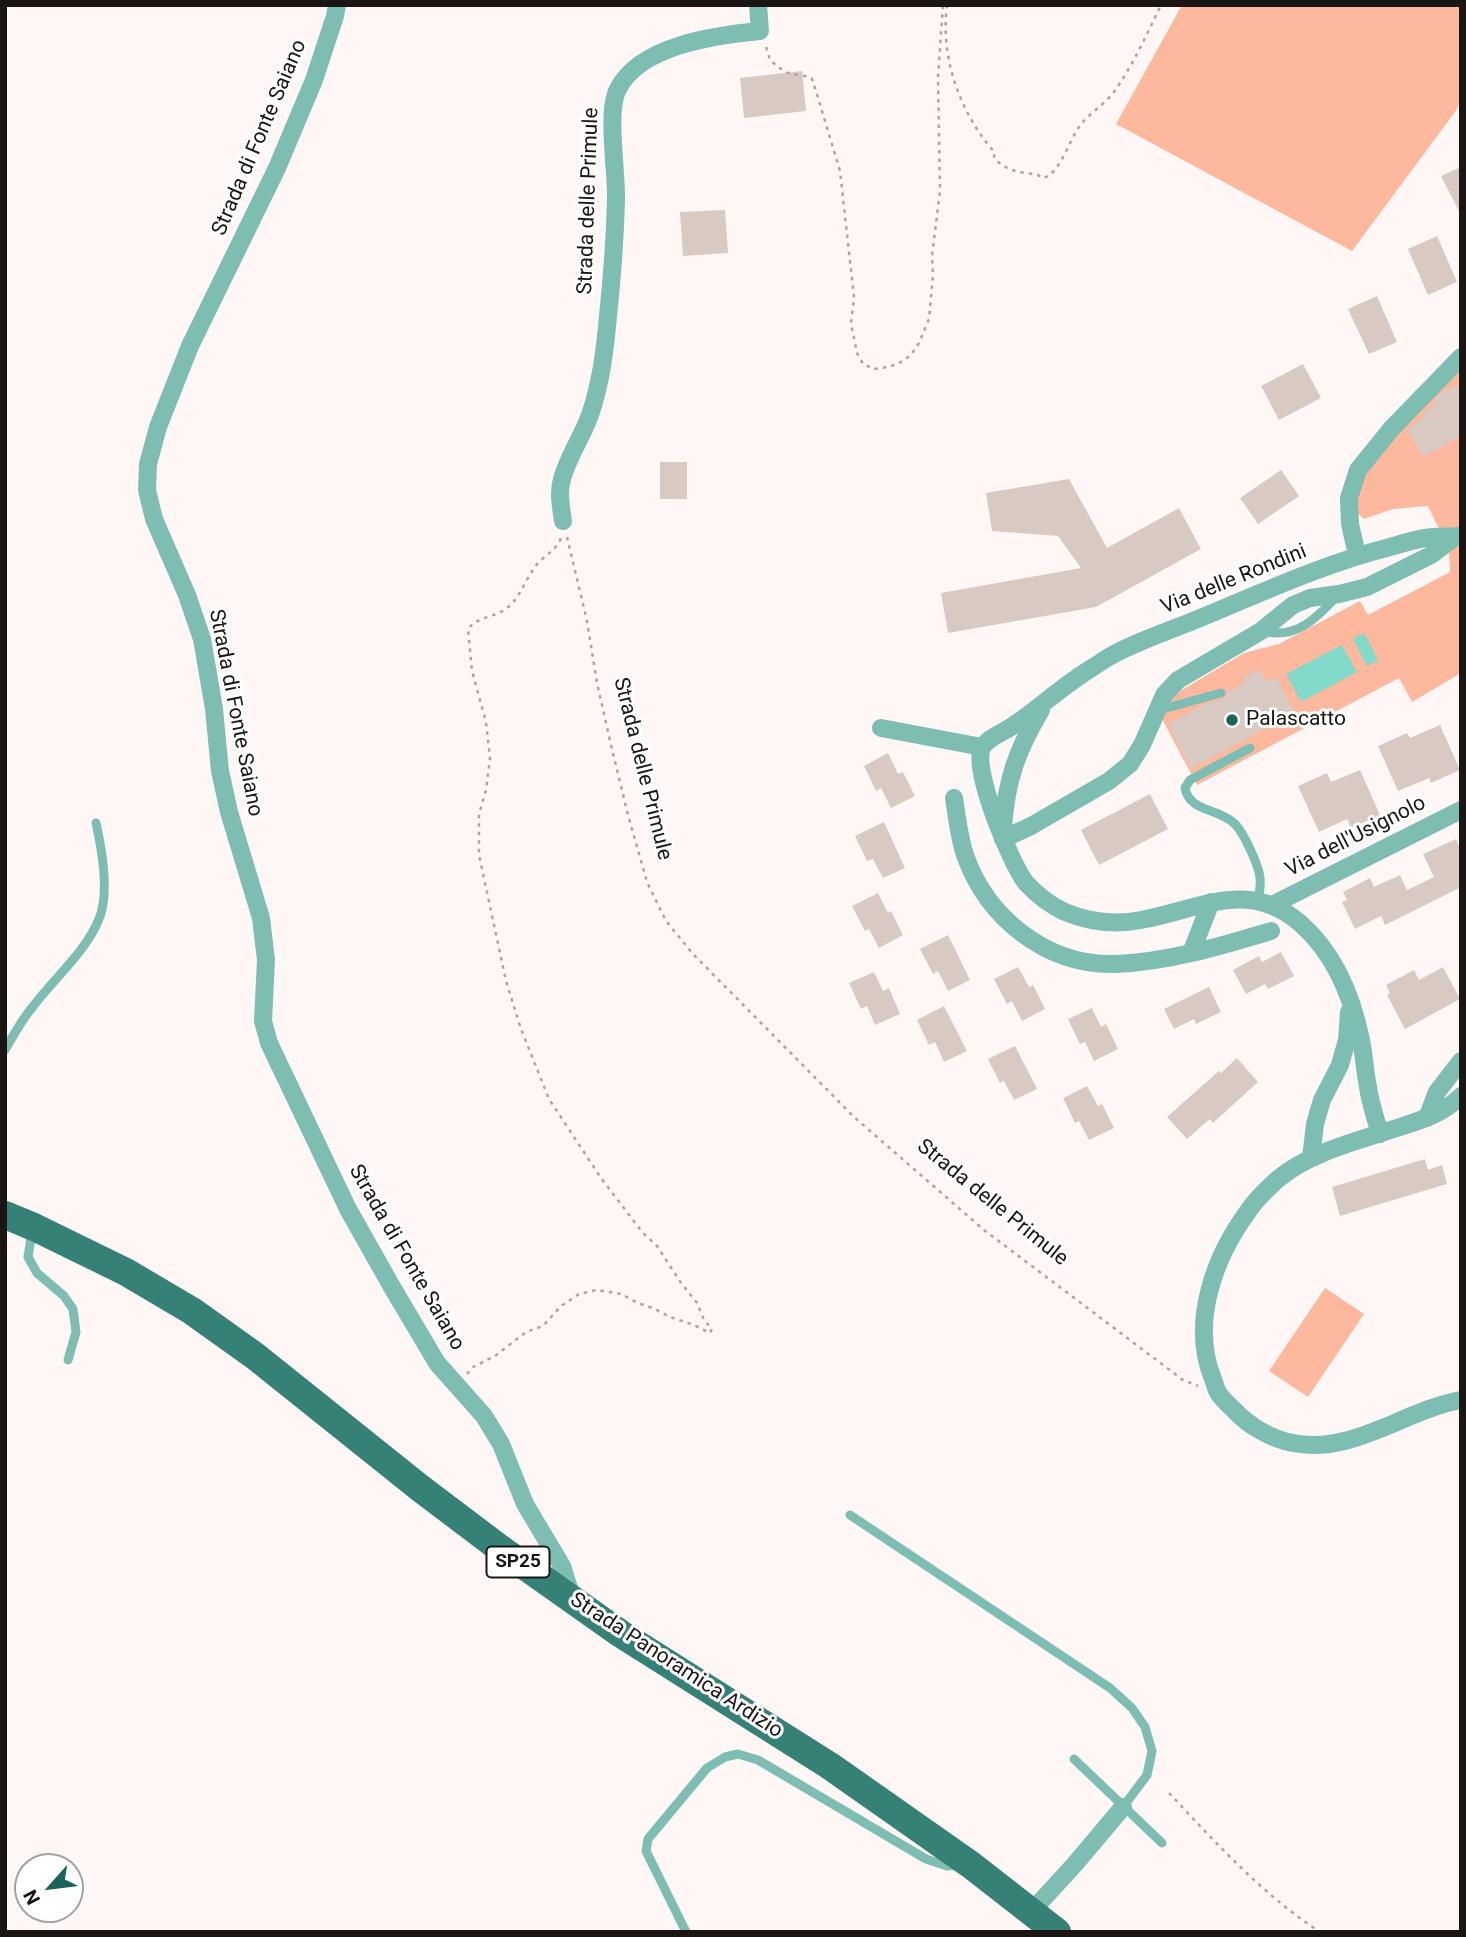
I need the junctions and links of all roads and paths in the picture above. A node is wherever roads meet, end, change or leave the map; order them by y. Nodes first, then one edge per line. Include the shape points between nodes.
1 (337, 5) edge
2 (758, 5) edge
3 (945, 5) edge
4 (1161, 5) edge
5 (760, 31) junction
6 (1461, 357) edge
7 (563, 521) junction
8 (1458, 536) edge
9 (1357, 555) junction
10 (1221, 693) dead end
11 (1044, 704) junction
12 (1157, 710) junction
13 (881, 728) dead end
14 (982, 747) junction
15 (1250, 748) dead end
16 (954, 798) dead end
17 (1461, 810) edge
18 (96, 823) dead end
19 (1003, 839) junction
20 (1211, 901) junction
21 (1265, 903) junction
22 (1271, 931) dead end
23 (1191, 953) junction
24 (1350, 998) junction
25 (5, 1050) edge
26 (1461, 1061) edge
27 (1458, 1101) edge
28 (1427, 1118) junction
29 (1380, 1134) junction
30 (1311, 1158) junction
31 (5, 1215) edge
32 (34, 1227) junction
33 (68, 1360) dead end
34 (456, 1385) junction
35 (1219, 1394) junction
36 (1461, 1400) edge
37 (850, 1515) dead end
38 (573, 1601) junction
39 (1074, 1759) dead end
40 (1169, 1793) dead end
41 (1123, 1807) junction
42 (1162, 1843) dead end
43 (971, 1865) junction
44 (1032, 1911) junction
45 (686, 1932) edge
46 (1057, 1932) edge
47 (1321, 1932) edge

1 - 34 street, Strada di Fonte Saiano via 314,80 190,346 158,427 147,490 153,519 202,639 220,771 261,918 266,960 263,1021 269,1043 348,1209 437,1363
2 - 5 street
3 - 4 path via 947,56 969,115 996,161 1007,169 1042,178 1057,168 1079,127 1114,91
3 - 5 path via 938,77 940,191 929,318 910,356 889,367 874,369 863,364 858,354 851,323 854,297 841,179 812,79 788,73 770,60
5 - 7 street, Strada delle Primule via 720,35 652,57 628,74 617,90 613,109 617,197 601,376 590,416 562,478
6 - 9 street via 1358,470 1349,498
7 - 34 path via 557,546 535,567 517,598 468,629 490,758 479,814 484,883 509,992 549,1099 712,1329 710,1333 621,1294 597,1290 579,1294 561,1306 543,1326 473,1367
7 - 35 path, Strada delle Primule via 628,815 647,882 666,921 854,1117 984,1230 1183,1380
8 - 9 street, Via delle Rondini via 1425,538
8 - 12 street, Via delle Rondini via 1367,587 1293,605 1261,631 1178,680
9 - 11 street, Via delle Rondini via 1111,656
10 - 12 lane
11 - 14 street, Via delle Rondini
11 - 19 street, Via delle Rondini via 1011,772
12 - 19 street, Via delle Rondini via 1130,764 1109,781
13 - 14 street
14 - 19 street via 982,775
15 - 21 lane via 1189,780 1185,788 1186,797 1194,804 1235,824 1246,840
16 - 23 street via 965,855 976,880 993,907 1024,935 1076,960 1112,964
17 - 21 street, Via dell'Usignolo
18 - 25 lane via 104,894 100,918 88,941 29,1010
19 - 20 street via 1025,881 1041,897 1086,920 1141,920
20 - 21 street
20 - 23 street
21 - 24 street via 1300,923 1323,947
22 - 23 street
24 - 29 street
24 - 30 street via 1347,1040 1322,1100
26 - 28 street via 1437,1092
27 - 28 street
28 - 29 street
29 - 30 street
30 - 35 street via 1280,1178 1249,1209 1224,1251 1208,1294 1203,1332 1208,1366
31 - 32 main road, Strada Panoramica Ardizio / SP25
32 - 33 lane via 28,1257 37,1273 73,1309 76,1332
32 - 38 main road, Strada Panoramica Ardizio / SP25 via 192,1311
34 - 38 street, Strada di Fonte Saiano via 501,1444 526,1504 562,1566
35 - 36 street via 1263,1433 1293,1443 1315,1444 1361,1436 1441,1403
37 - 41 lane via 1110,1688 1132,1708 1145,1727 1152,1751 1147,1775
38 - 43 main road, Strada Panoramica Ardizio / SP25 via 830,1766
39 - 41 lane
40 - 47 path via 1235,1863
41 - 42 lane
41 - 44 street
43 - 44 main road, Strada Panoramica Ardizio / SP25
43 - 45 lane via 947,1866 926,1859 758,1760 738,1754 725,1757 707,1768 648,1839 646,1851
44 - 46 main road, Strada Panoramica Ardizio / SP25

